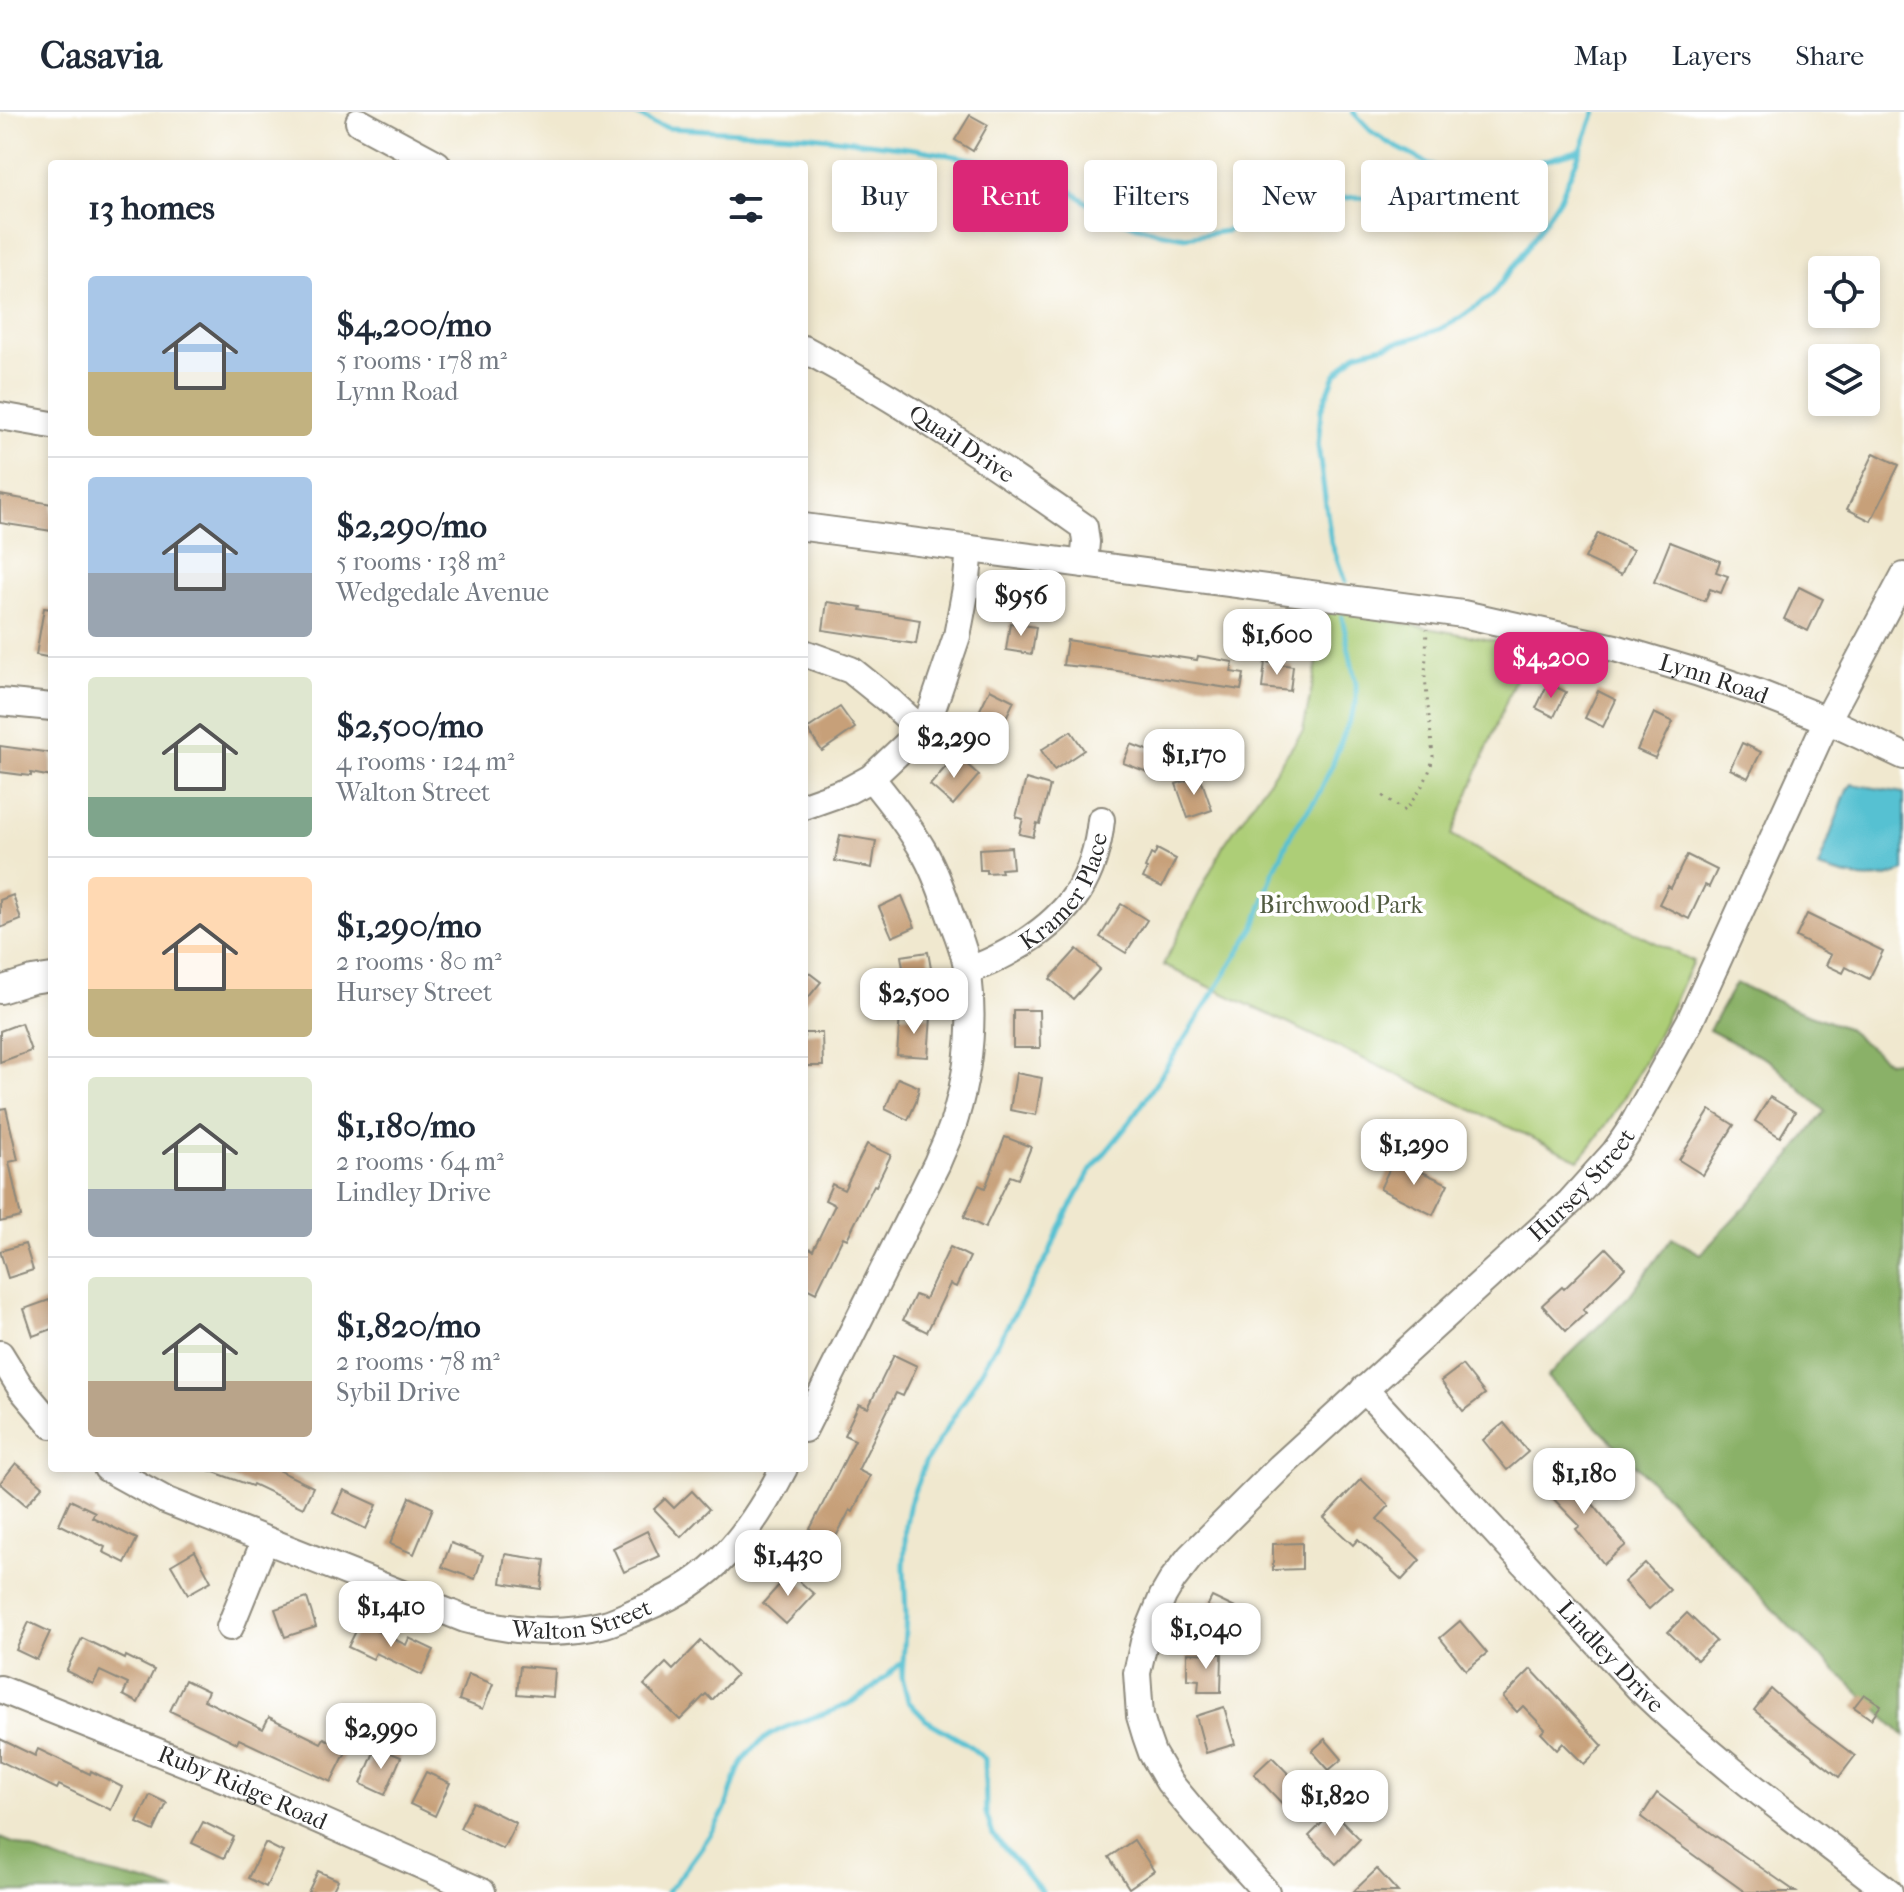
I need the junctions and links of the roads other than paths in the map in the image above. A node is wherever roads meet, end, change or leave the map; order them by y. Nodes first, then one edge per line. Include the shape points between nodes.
1 (359, 122) dead end
2 (430, 160) edge
3 (808, 351) edge
4 (0, 416) edge
5 (48, 424) edge
6 (808, 528) edge
7 (970, 549) junction
8 (1084, 564) junction
9 (1904, 576) edge
10 (808, 654) edge
11 (0, 702) edge
12 (48, 707) edge
13 (1827, 720) junction
14 (921, 730) junction
15 (1904, 756) edge
16 (871, 778) junction
17 (808, 805) edge
18 (1101, 820) dead end
19 (968, 970) junction
20 (48, 978) edge
21 (0, 990) edge
22 (0, 1354) edge
23 (1364, 1389) junction
24 (808, 1417) edge
25 (48, 1420) edge
26 (114, 1472) edge
27 (782, 1472) edge
28 (265, 1540) junction
29 (230, 1627) dead end
30 (0, 1689) edge
31 (482, 1892) edge
32 (1266, 1892) edge
33 (1889, 1892) edge

1 - 2 street
3 - 8 street, Quail Drive via 899,402 1084,527
4 - 5 street
6 - 7 street, Lynn Road
7 - 8 street, Lynn Road
7 - 14 street via 957,636
8 - 13 street, Lynn Road via 1463,614 1615,648
9 - 13 street, Hursey Street
10 - 14 street via 851,670
11 - 12 street
13 - 15 street, Lynn Road
13 - 23 street, Hursey Street via 1690,1021 1630,1130 1570,1202
14 - 16 street
16 - 17 street
16 - 19 street via 925,853
18 - 19 street, Kramer Place via 1093,860 1068,908 1021,945
19 - 24 street via 970,1049 954,1122
20 - 21 street
22 - 25 street
23 - 32 street, Hursey Street via 1190,1557 1153,1618 1137,1673 1140,1716 1169,1782
23 - 33 street, Lindley Drive via 1677,1725
26 - 28 street, Walton Street via 165,1500
27 - 28 street, Walton Street via 754,1521 709,1570 663,1601 587,1627 530,1630 465,1619
28 - 29 street
30 - 31 street, Ruby Ridge Road via 233,1782

